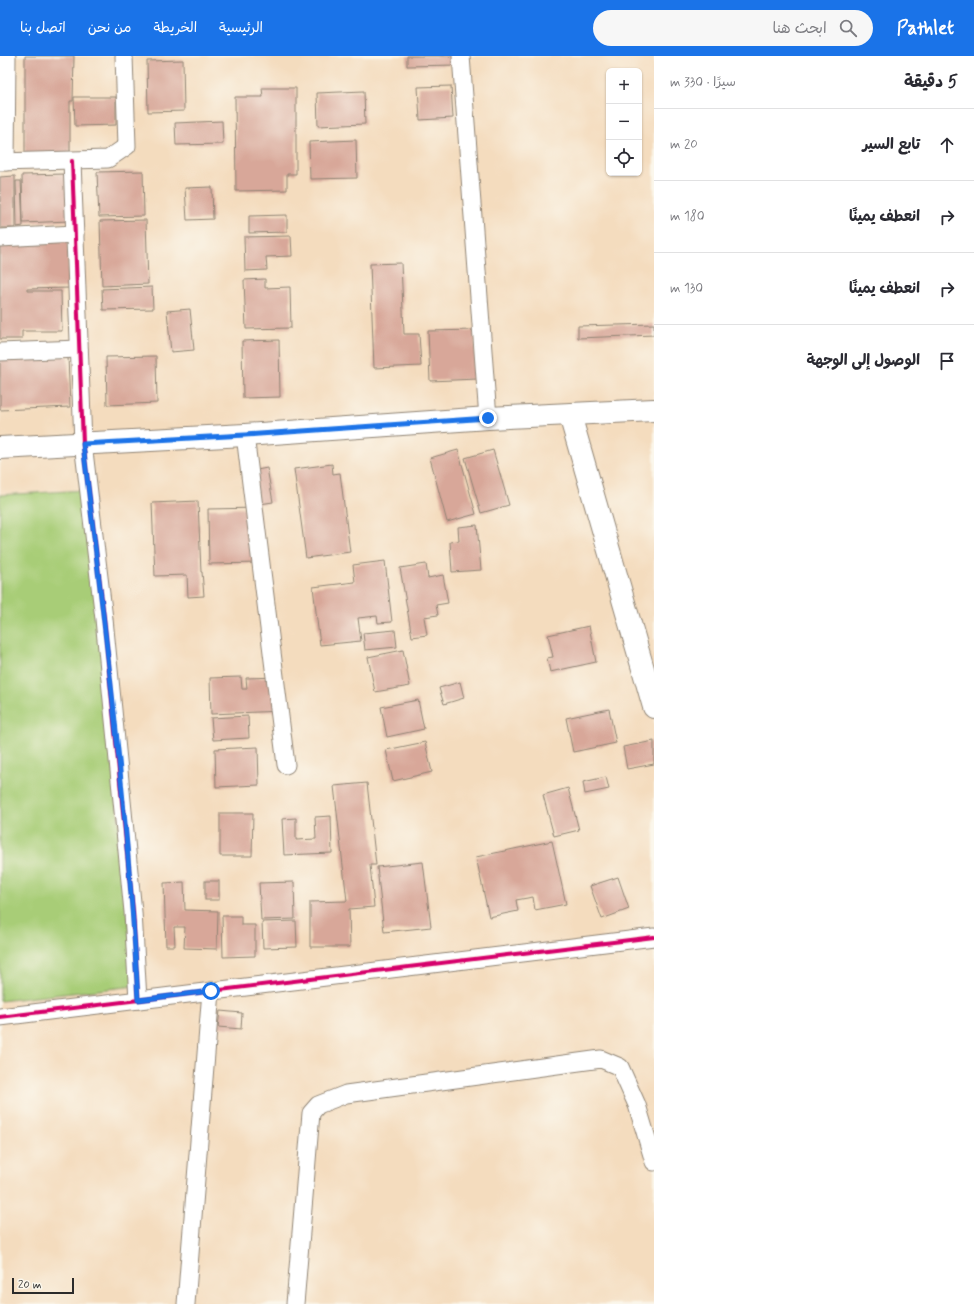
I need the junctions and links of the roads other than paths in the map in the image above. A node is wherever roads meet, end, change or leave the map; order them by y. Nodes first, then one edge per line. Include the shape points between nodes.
1 (7, 56) edge
2 (124, 56) edge
3 (461, 56) edge
4 (72, 161) junction
5 (3, 162) edge
6 (75, 234) junction
7 (0, 238) edge
8 (79, 349) junction
9 (0, 352) edge
10 (654, 410) edge
11 (570, 415) junction
12 (488, 418) junction
13 (245, 435) junction
14 (83, 444) junction
15 (0, 448) edge
16 (654, 707) edge
17 (286, 765) dead end
18 (654, 937) edge
19 (211, 991) junction
20 (138, 1000) junction
21 (0, 1017) edge
22 (654, 1162) edge
23 (186, 1304) edge
24 (295, 1304) edge

1 - 5 street
2 - 4 street via 127,146 108,160
3 - 12 street
4 - 5 street
4 - 6 street
6 - 7 street
6 - 8 street
8 - 9 street
8 - 14 street
10 - 11 main road
11 - 12 main road
11 - 16 main road
12 - 13 main road
13 - 14 main road
13 - 17 street
14 - 15 main road
14 - 20 street via 104,619 133,912
18 - 19 street
19 - 20 street
19 - 23 street
20 - 21 street
22 - 24 street via 637,1105 620,1067 600,1059 346,1094 318,1105 311,1113

